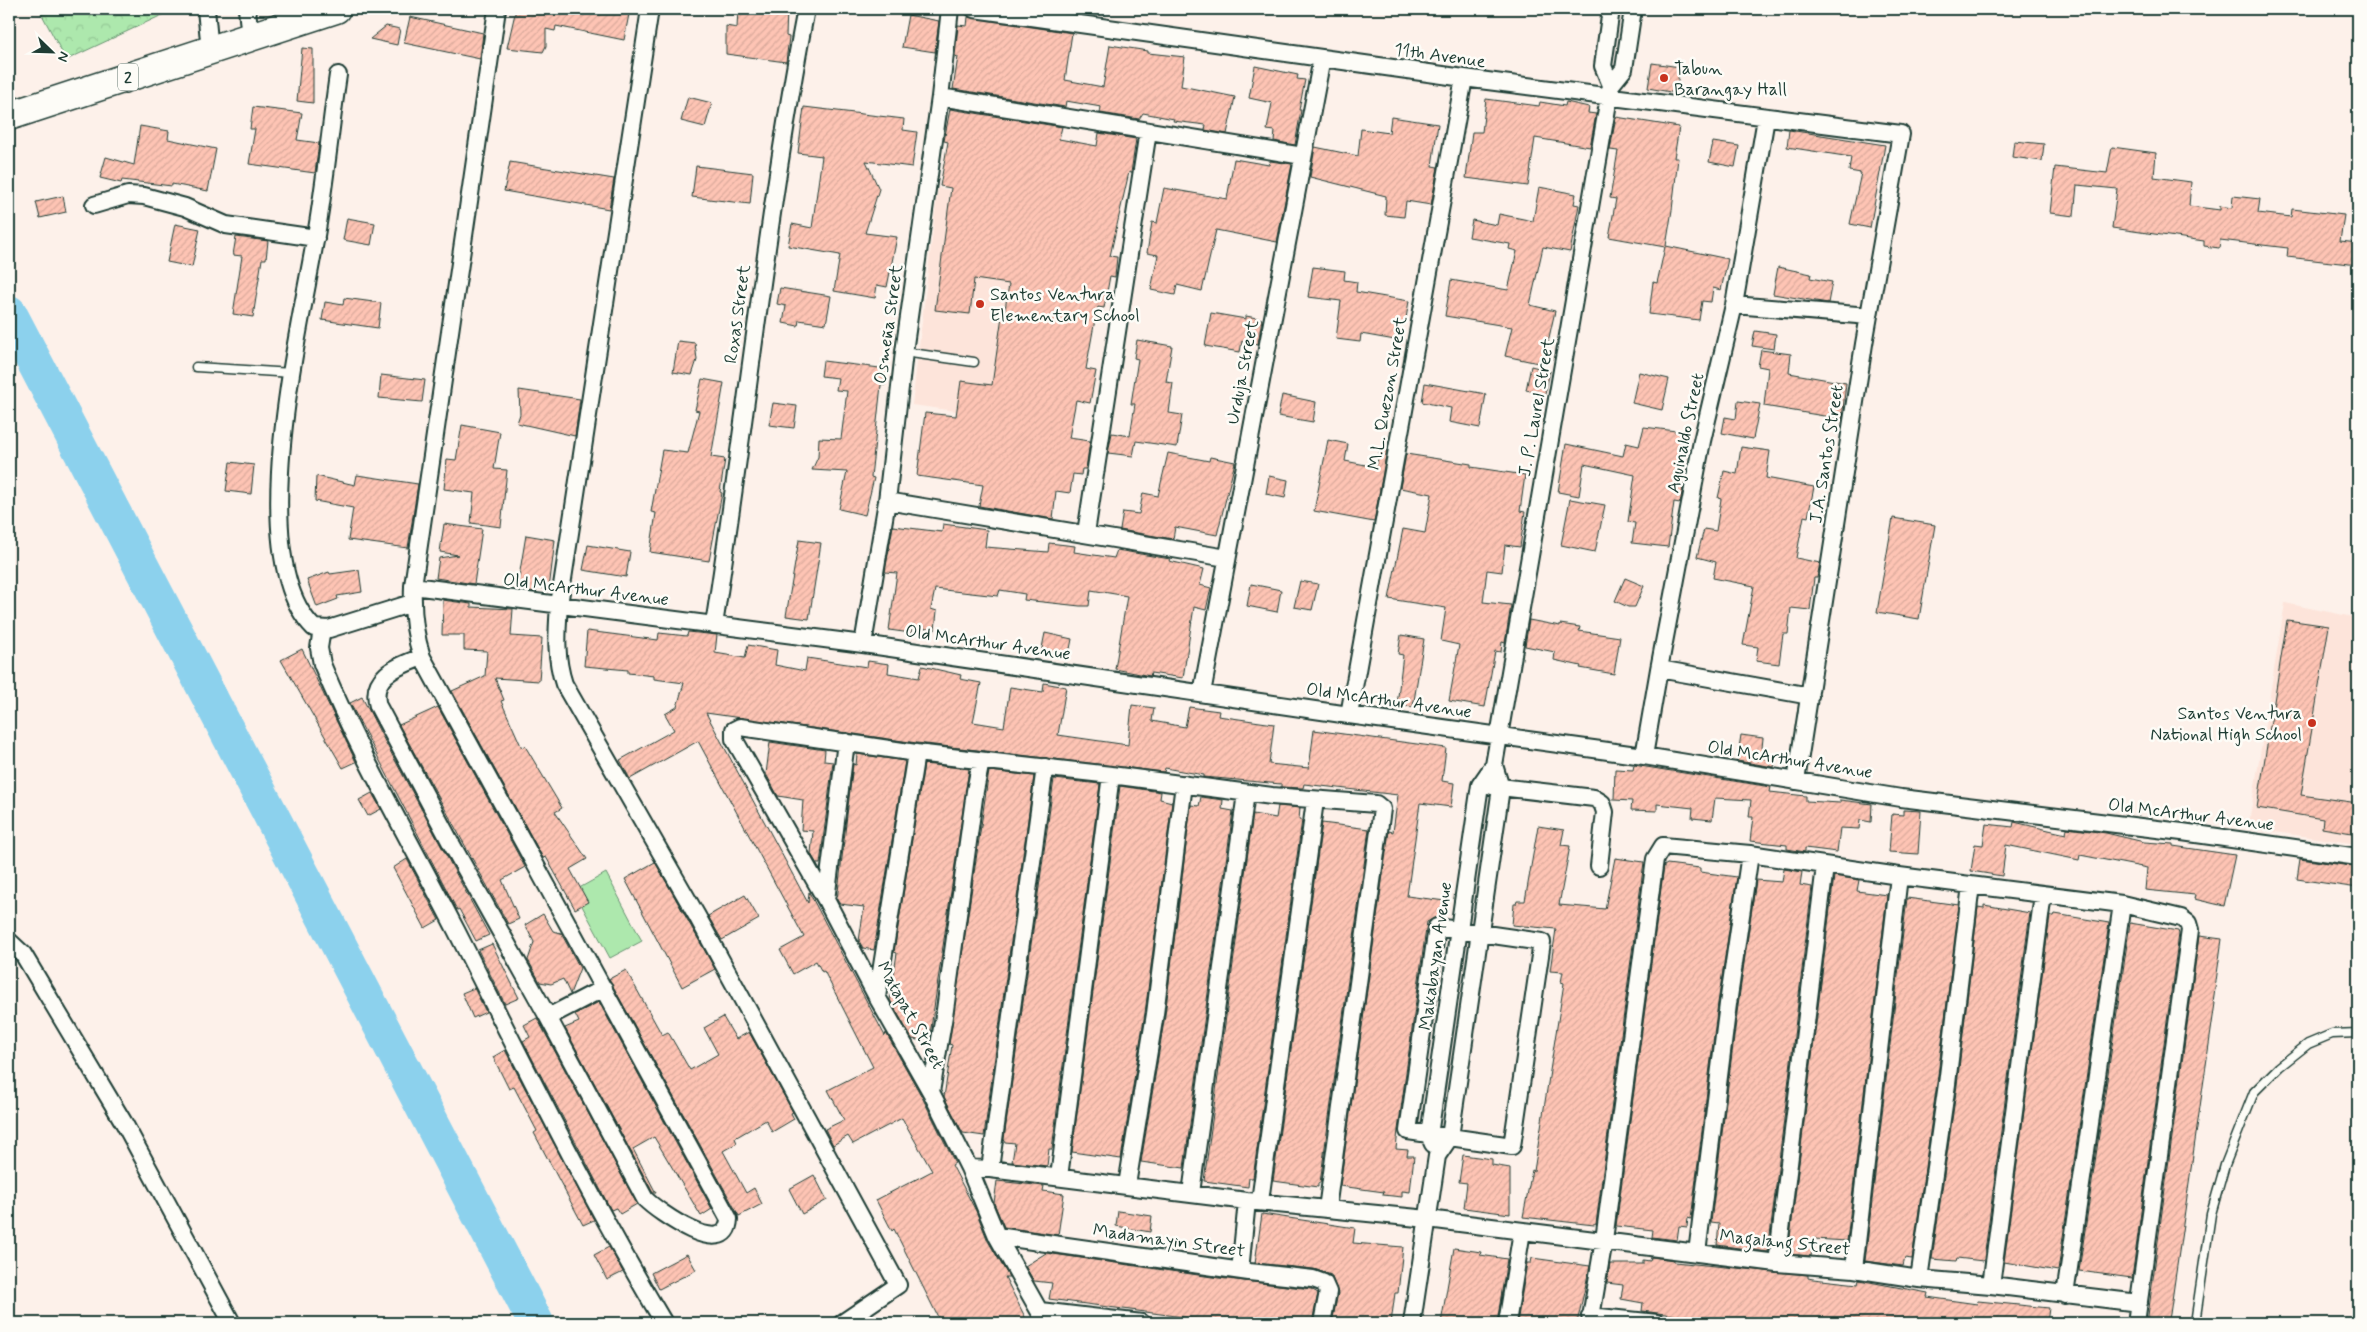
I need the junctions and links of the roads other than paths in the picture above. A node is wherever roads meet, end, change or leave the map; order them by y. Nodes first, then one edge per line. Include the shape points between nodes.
1 (206, 9) edge
2 (247, 9) edge
3 (336, 9) edge
4 (497, 9) edge
5 (650, 9) edge
6 (806, 9) edge
7 (950, 9) edge
8 (974, 9) edge
9 (1611, 9) edge
10 (1633, 9) edge
11 (1608, 29) junction
12 (1629, 32) junction
13 (250, 38) junction
14 (210, 51) junction
15 (1322, 58) junction
16 (338, 75) dead end
17 (1464, 78) junction
18 (1610, 91) junction
19 (940, 97) junction
20 (9, 116) edge
21 (1766, 118) junction
22 (1148, 130) junction
23 (1901, 134) joint
24 (1303, 156) junction
25 (94, 205) dead end
26 (316, 238) junction
27 (1734, 305) junction
28 (1869, 316) junction
29 (904, 352) junction
30 (974, 362) dead end
31 (196, 367) dead end
32 (292, 373) junction
33 (887, 501) junction
34 (1086, 533) junction
35 (1227, 558) junction
36 (413, 586) junction
37 (412, 603) junction
38 (559, 605) junction
39 (714, 626) junction
40 (322, 629) junction
41 (863, 644) junction
42 (422, 657) junction
43 (1658, 669) junction
44 (1202, 693) junction
45 (1810, 696) junction
46 (1349, 715) junction
47 (1500, 735) junction
48 (846, 742) junction
49 (916, 752) junction
50 (1644, 756) junction
51 (981, 760) junction
52 (1494, 766) junction
53 (1045, 768) junction
54 (1111, 774) junction
55 (1796, 781) junction
56 (1184, 784) junction
57 (1480, 785) junction
58 (1501, 788) junction
59 (1246, 793) junction
60 (1315, 800) junction
61 (1750, 854) junction
62 (2358, 857) edge
63 (1599, 866) dead end
64 (1825, 866) junction
65 (1899, 876) junction
66 (1971, 885) junction
67 (2044, 894) junction
68 (826, 900) junction
69 (2122, 904) junction
70 (1459, 930) junction
71 (1480, 933) junction
72 (9, 941) edge
73 (604, 988) junction
74 (877, 997) junction
75 (548, 1017) junction
76 (2358, 1032) edge
77 (931, 1092) junction
78 (1429, 1134) junction
79 (1450, 1137) junction
80 (1437, 1156) junction
81 (969, 1168) junction
82 (990, 1169) junction
83 (1059, 1177) junction
84 (1127, 1185) junction
85 (1190, 1193) junction
86 (1253, 1201) junction
87 (1327, 1209) junction
88 (1428, 1219) junction
89 (1522, 1231) junction
90 (997, 1236) junction
91 (1604, 1240) junction
92 (1697, 1253) junction
93 (1777, 1263) junction
94 (1854, 1269) junction
95 (1240, 1271) junction
96 (1919, 1279) junction
97 (1991, 1285) junction
98 (2065, 1294) junction
99 (2139, 1303) junction
100 (1043, 1317) edge
101 (1590, 1320) edge
102 (232, 1323) edge
103 (664, 1323) edge
104 (842, 1323) edge
105 (1142, 1323) edge
106 (1322, 1323) edge
107 (1412, 1323) edge
108 (1507, 1323) edge
109 (1657, 1323) edge
110 (2136, 1323) edge
111 (2195, 1323) edge

1 - 14 street
2 - 13 street
3 - 13 highway, 2
4 - 36 street
5 - 38 street
6 - 39 street, Roxas Street via 772,202
7 - 19 street, Osmeña Street
8 - 15 street, 11th Avenue
9 - 11 street, J. P. Laurel Street
10 - 12 street, J. P. Laurel Street
11 - 12 street
11 - 18 street, J. P. Laurel Street via 1603,66
12 - 18 street, J. P. Laurel Street via 1624,70
13 - 14 highway, 2
14 - 20 highway, 2
15 - 17 street, 11th Avenue
15 - 24 street, Urduja Street
16 - 26 street
17 - 18 street, 11th Avenue
17 - 46 street, M.L. Quezon Street
18 - 21 street, 11th Avenue
18 - 47 street, J. P. Laurel Street
19 - 22 street
19 - 29 street, Osmeña Street
21 - 23 street, 11th Avenue
21 - 27 street, Aguinaldo Street
22 - 24 street
22 - 34 street
23 - 28 street, J.A. Santos Street
24 - 35 street, Urduja Street
25 - 26 street via 128,195 144,196 185,207 226,225
26 - 32 street
27 - 28 street
27 - 43 street, Aguinaldo Street via 1702,441
28 - 45 street, J.A. Santos Street
29 - 30 lane
29 - 33 street, Osmeña Street
31 - 32 lane
32 - 40 street via 279,464 278,512 288,579 302,617 314,628
33 - 34 street
33 - 41 street, Osmeña Street
34 - 35 street
35 - 44 street, Urduja Street
36 - 37 street
36 - 38 street, Old McArthur Avenue
37 - 40 street
37 - 42 street
38 - 39 street, Old McArthur Avenue
38 - 104 street via 556,646 564,684 697,916 898,1285
39 - 41 street, Old McArthur Avenue
40 - 103 street via 319,648 322,664 376,781
41 - 44 street, Old McArthur Avenue
42 - 73 street
42 - 75 street via 394,668 382,678 375,695 378,706
43 - 45 street
43 - 50 street, Aguinaldo Street
44 - 46 street, Old McArthur Avenue
45 - 55 street, J.A. Santos Street
46 - 47 street, Old McArthur Avenue
47 - 50 street, Old McArthur Avenue
47 - 52 street, Makabayan Avenue
48 - 49 street
48 - 68 street
48 - 68 street, Matapat Street via 740,727 734,730 734,739
49 - 51 street
49 - 74 street
50 - 55 street, Old McArthur Avenue
51 - 53 street
51 - 77 street
52 - 57 street, Makabayan Avenue
52 - 58 street, Makabayan Avenue
53 - 54 street
53 - 82 street
54 - 56 street
54 - 83 street
55 - 62 street, Old McArthur Avenue via 1910,799
56 - 59 street
56 - 84 street via 1155,1014
57 - 58 street
57 - 70 street, Makabayan Avenue
58 - 63 street via 1594,798 1602,803 1605,812
58 - 71 street, Makabayan Avenue
59 - 60 street
59 - 85 street
60 - 86 street
60 - 87 street via 1376,804 1382,809
61 - 64 street
61 - 91 street via 1664,846 1654,859
61 - 92 street
64 - 65 street
64 - 93 street
65 - 66 street
65 - 94 street
66 - 67 street
66 - 96 street
67 - 69 street
67 - 97 street
68 - 74 street, Matapat Street
69 - 98 street
69 - 99 street via 2181,918 2188,923 2190,930
70 - 71 street
70 - 78 street via 1437,927 1434,946 1408,1131
71 - 79 street, Makabayan Avenue
71 - 79 street via 1542,942 1512,1146
72 - 102 street via 23,954 124,1123
73 - 75 street
73 - 75 street via 729,1219 729,1226 724,1232 700,1234 665,1216 645,1199
74 - 77 street, Matapat Street
76 - 111 lane via 2332,1034 2308,1044 2279,1066 2254,1092 2225,1165 2211,1214
77 - 81 street, Matapat Street
78 - 79 street
78 - 80 street, Makabayan Avenue
79 - 80 street, Makabayan Avenue
80 - 88 street, Makabayan Avenue
81 - 82 street, Magalang Street
81 - 90 street, Matapat Street
82 - 83 street, Magalang Street
83 - 84 street, Magalang Street
84 - 85 street, Magalang Street
85 - 86 street, Magalang Street
86 - 87 street, Magalang Street
86 - 95 street
87 - 88 street, Magalang Street
88 - 89 street, Magalang Street
88 - 107 street, Makabayan Avenue
89 - 91 street, Magalang Street
89 - 108 street
90 - 95 street, Madamayin Street
90 - 100 street, Matapat Street
91 - 92 street, Magalang Street
91 - 101 street
92 - 93 street, Magalang Street
93 - 94 street, Magalang Street
94 - 96 street, Magalang Street
95 - 106 street, Madamayin Street via 1324,1283 1328,1292
96 - 97 street, Magalang Street
97 - 98 street, Magalang Street
98 - 99 street, Magalang Street
99 - 110 street
100 - 105 street
101 - 109 street

